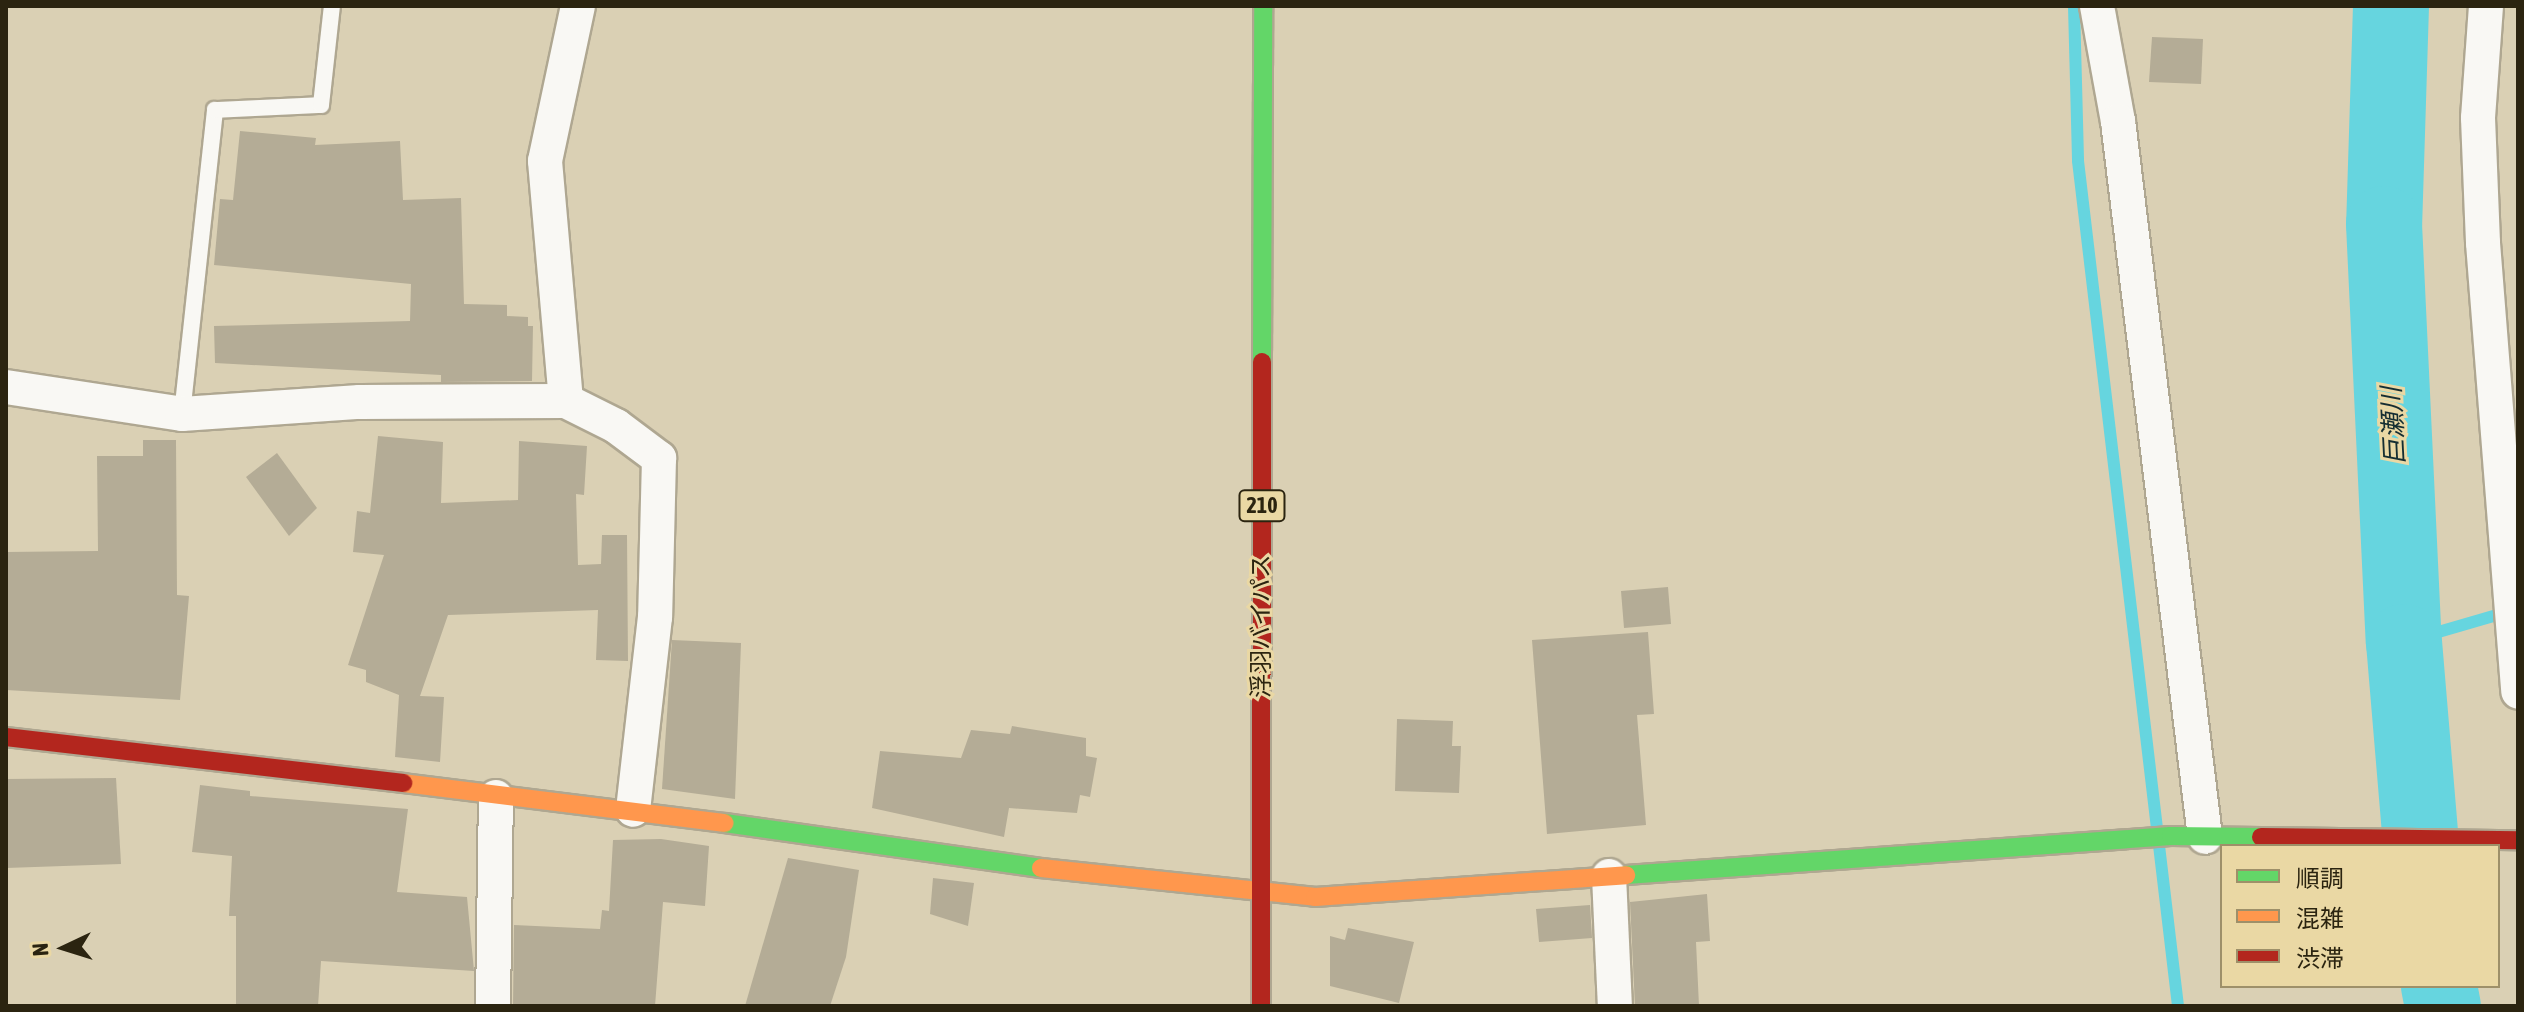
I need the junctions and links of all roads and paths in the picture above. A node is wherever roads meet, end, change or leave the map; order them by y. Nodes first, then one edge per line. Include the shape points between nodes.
1 (332, 6) edge
2 (578, 6) edge
3 (1263, 6) edge
4 (2097, 6) edge
5 (2486, 6) edge
6 (6, 387) edge
7 (566, 401) junction
8 (182, 414) junction
9 (2518, 692) edge
10 (12, 737) edge
11 (496, 797) junction
12 (633, 810) junction
13 (2188, 836) junction
14 (2510, 840) edge
15 (1609, 876) junction
16 (1260, 892) junction
17 (493, 1006) edge
18 (1261, 1006) edge
19 (1615, 1006) edge

1 - 8 lane via 321,105 215,110
2 - 7 street via 545,161
3 - 16 main road, 浮羽バイパス / 210
4 - 13 street via 2118,121
5 - 9 street via 2478,118 2483,243
6 - 8 street
7 - 8 street via 360,402
7 - 12 street via 659,458 655,617
10 - 11 main road
11 - 12 main road
11 - 17 street
12 - 16 main road via 1128,880
13 - 14 main road
13 - 15 main road
15 - 16 main road via 1315,897
15 - 19 street
16 - 18 main road, 浮羽バイパス / 210

